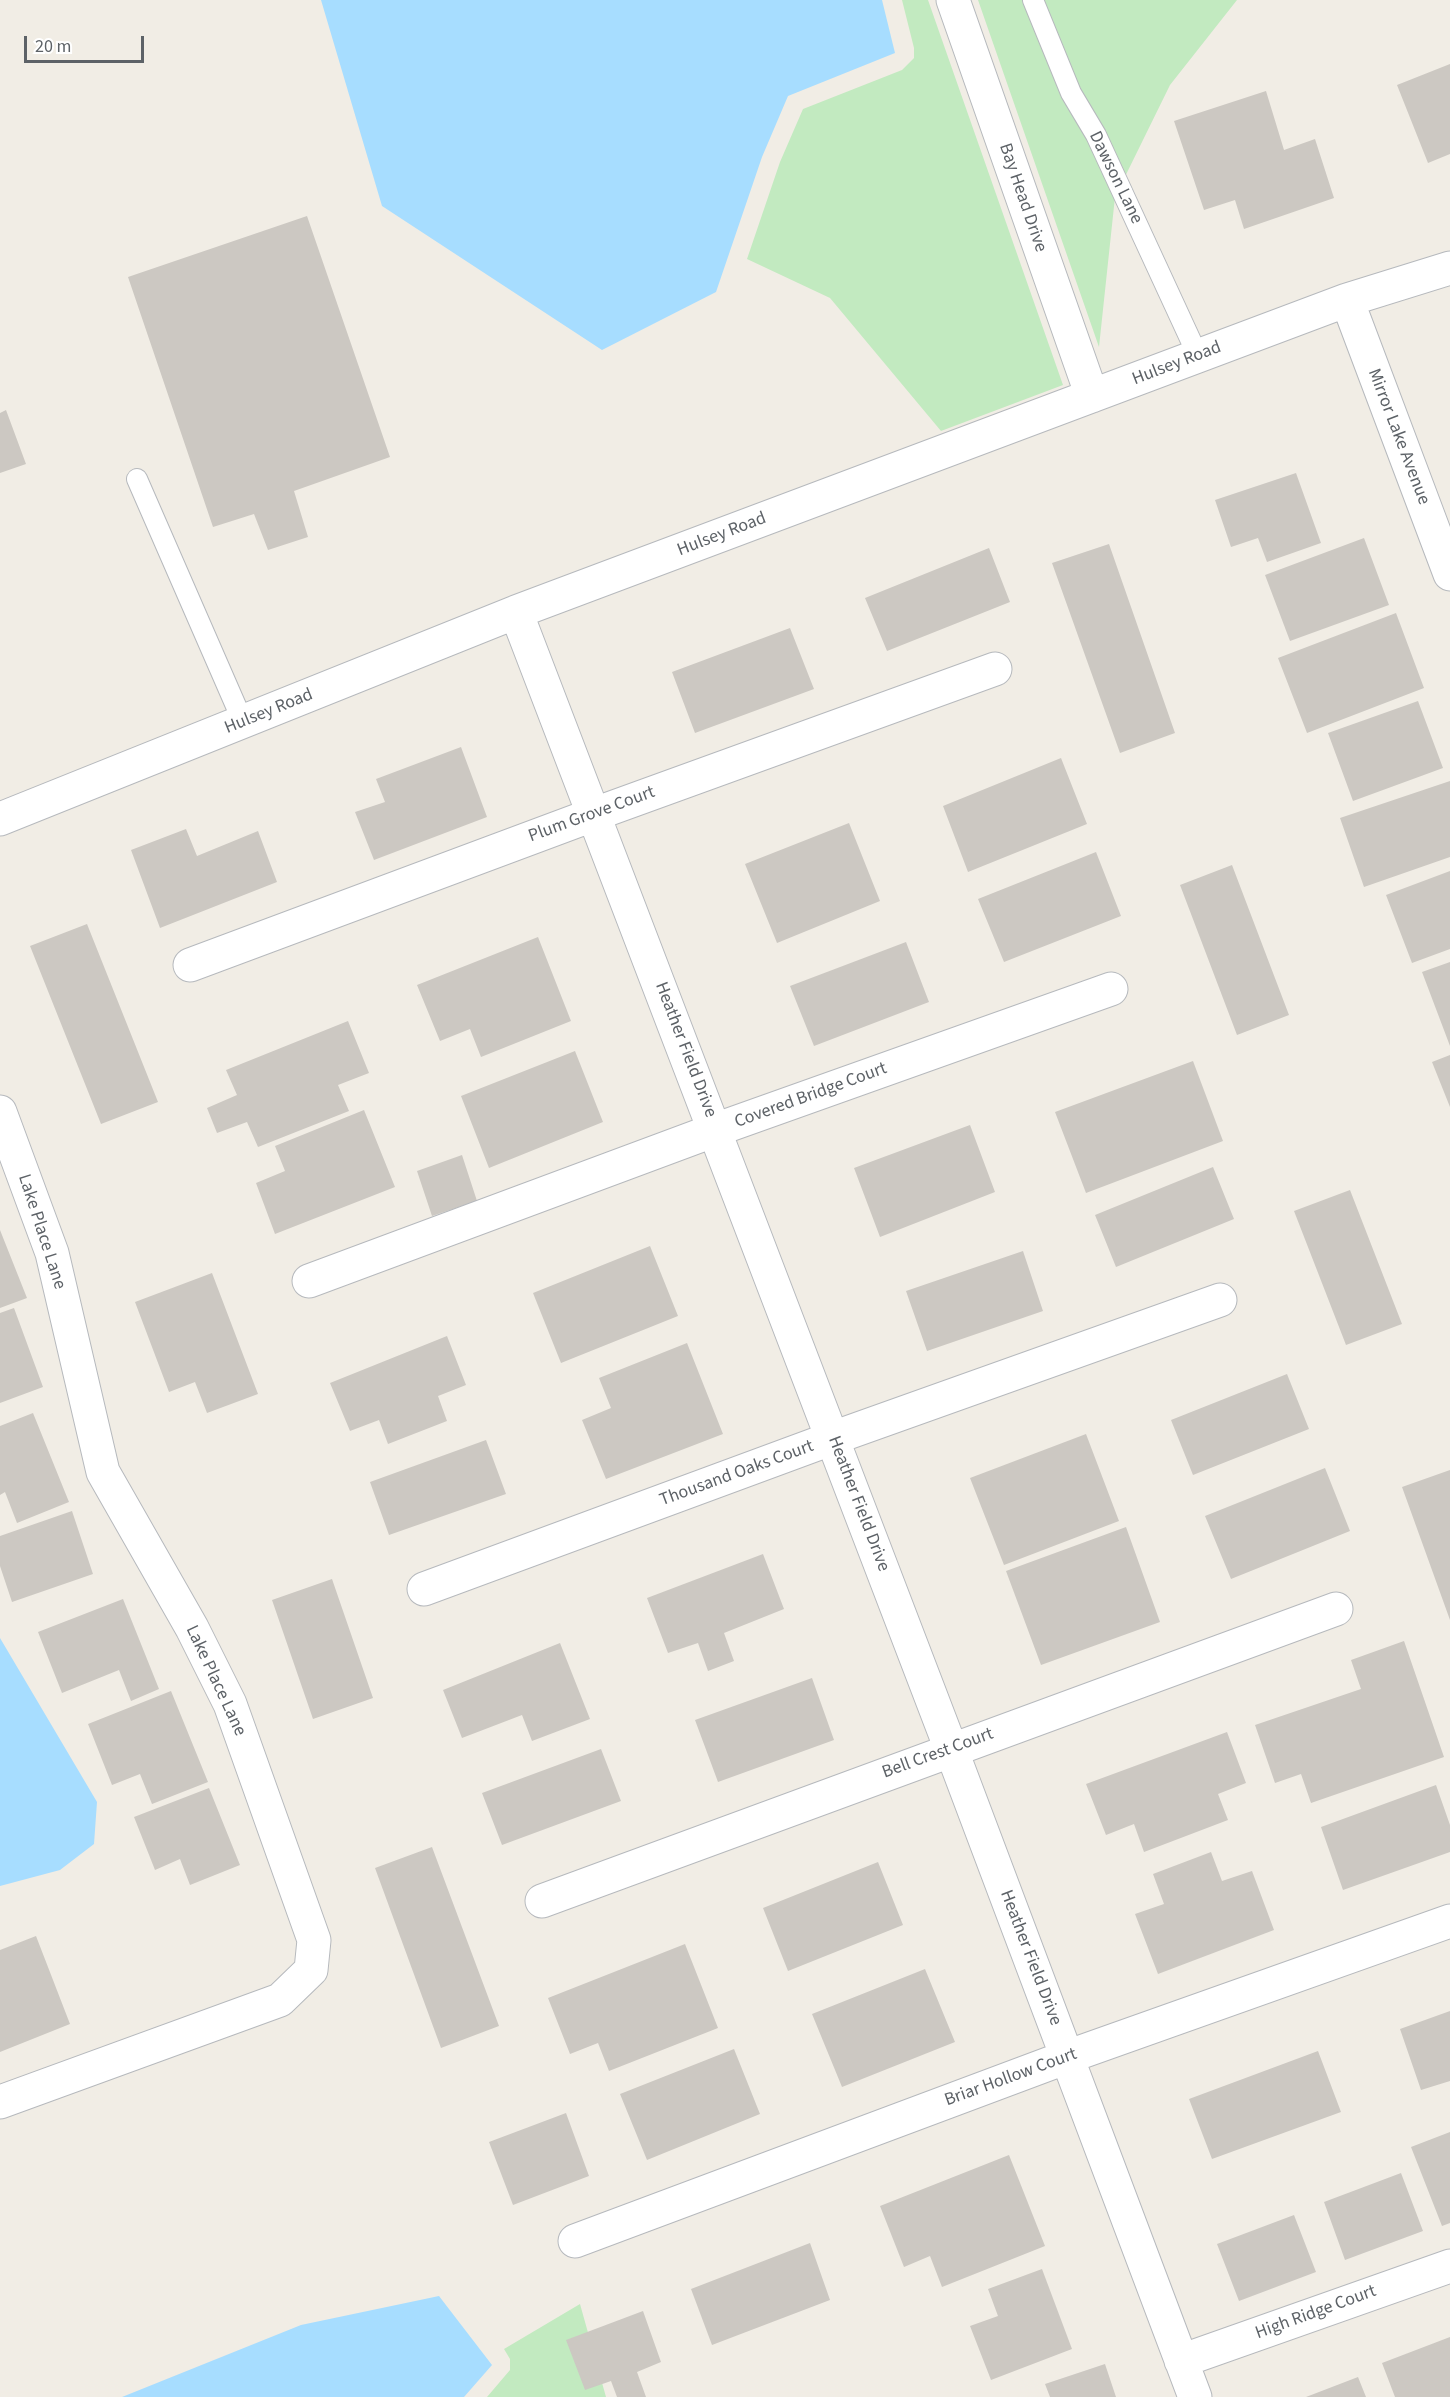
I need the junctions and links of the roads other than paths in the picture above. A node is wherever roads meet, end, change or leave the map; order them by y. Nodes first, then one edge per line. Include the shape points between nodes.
1 (953, 0) edge
2 (1034, 0) edge
3 (1450, 268) edge
4 (1347, 300) junction
5 (1198, 356) junction
6 (1092, 396) junction
7 (137, 479) dead end
8 (1450, 574) edge
9 (516, 612) junction
10 (995, 669) dead end
11 (243, 722) junction
12 (595, 814) junction
13 (0, 819) edge
14 (190, 965) dead end
15 (1111, 989) dead end
16 (0, 1112) edge
17 (715, 1130) junction
18 (309, 1281) dead end
19 (1220, 1300) dead end
20 (833, 1438) junction
21 (424, 1589) dead end
22 (1336, 1609) dead end
23 (951, 1749) junction
24 (542, 1901) dead end
25 (1450, 1921) edge
26 (1067, 2057) junction
27 (0, 2102) edge
28 (575, 2241) dead end
29 (1450, 2266) edge
30 (1181, 2361) junction
31 (1195, 2397) edge

1 - 6 street, Bay Head Drive
2 - 5 lane, Dawson Lane via 1071,93 1096,135
3 - 4 street, Hulsey Road
4 - 5 street, Hulsey Road
4 - 8 street, Mirror Lake Avenue
5 - 6 street, Hulsey Road
6 - 9 street, Hulsey Road
7 - 11 lane
9 - 11 street, Hulsey Road
9 - 12 street, Heather Field Drive
10 - 12 street, Plum Grove Court
11 - 13 street, Hulsey Road
12 - 14 street, Plum Grove Court
12 - 17 street, Heather Field Drive
15 - 17 street, Covered Bridge Court
16 - 27 street, Lake Place Lane via 52,1253 103,1472 192,1628 230,1704 314,1940 310,1970 280,2000
17 - 18 street, Covered Bridge Court
17 - 20 street, Heather Field Drive
19 - 20 street, Thousand Oaks Court
20 - 21 street, Thousand Oaks Court
20 - 23 street, Heather Field Drive
22 - 23 street, Bell Crest Court
23 - 24 street, Bell Crest Court
23 - 26 street, Heather Field Drive
25 - 26 street, Briar Hollow Court
26 - 28 street, Briar Hollow Court
26 - 30 street, Heather Field Drive
29 - 30 street, High Ridge Court
30 - 31 street, Heather Field Drive

